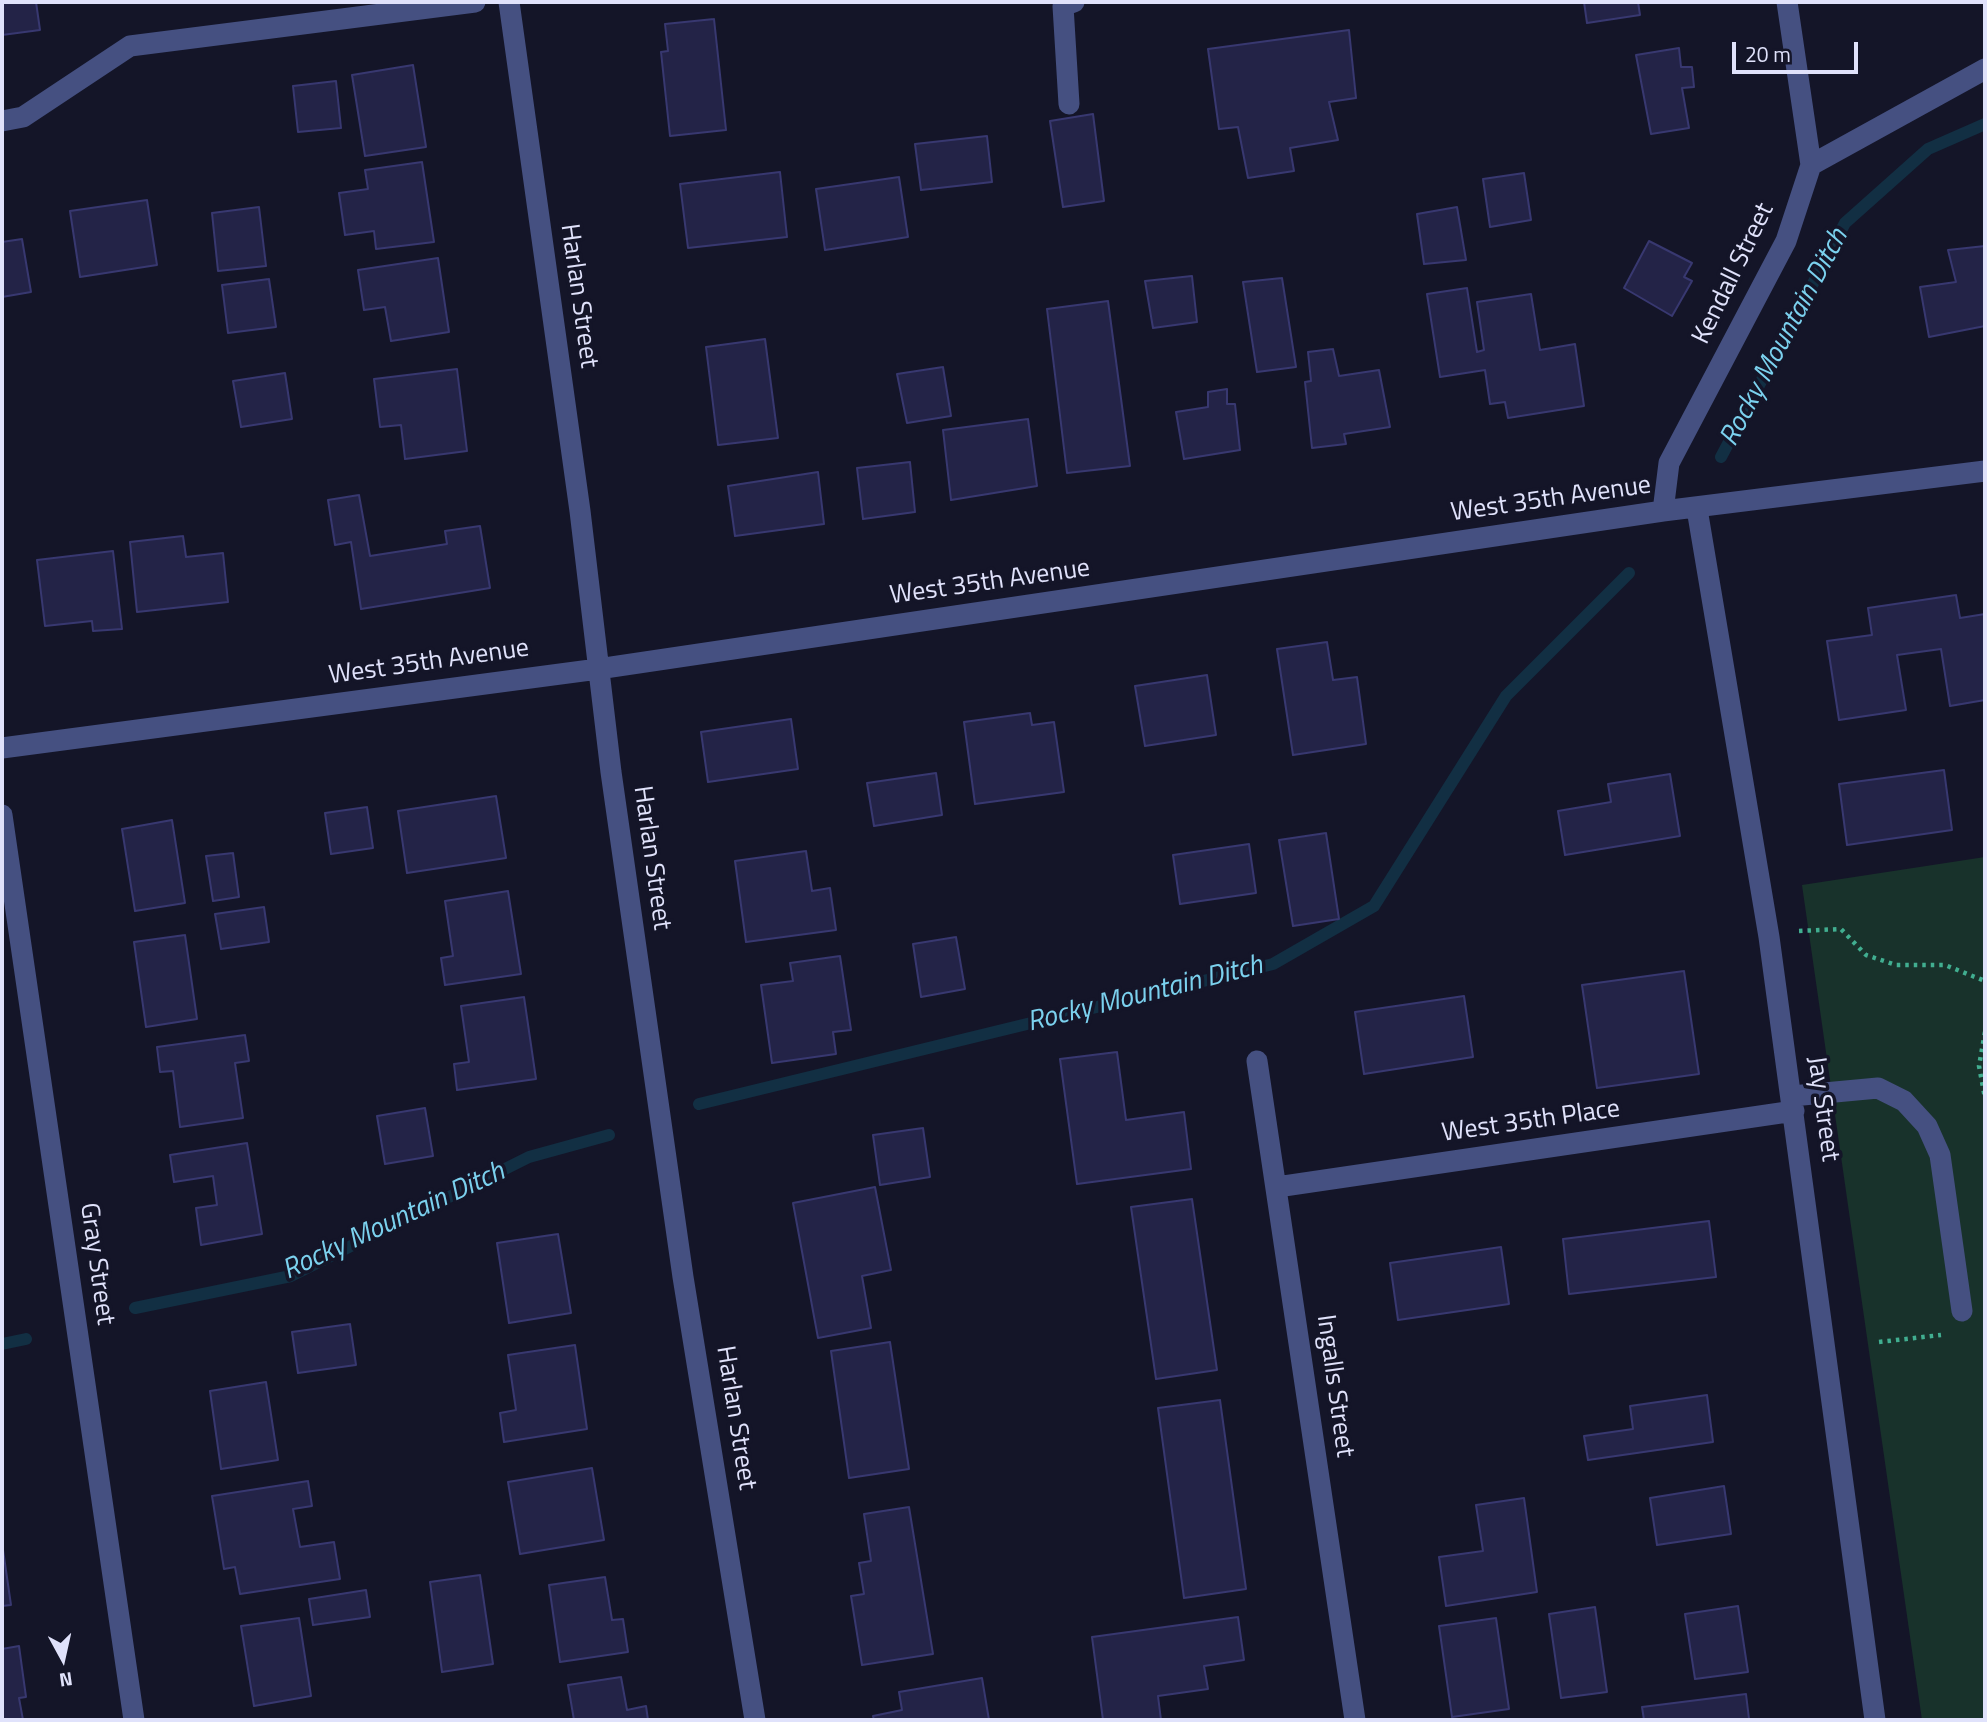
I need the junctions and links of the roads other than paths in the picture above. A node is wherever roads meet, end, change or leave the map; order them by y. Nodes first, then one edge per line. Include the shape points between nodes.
1 (475, 2) edge
2 (509, 2) edge
3 (1074, 2) edge
4 (1787, 2) edge
5 (1985, 69) edge
6 (1069, 104) dead end
7 (2, 121) edge
8 (1811, 165) junction
9 (1985, 471) edge
10 (1698, 509) junction
11 (1662, 512) junction
12 (598, 669) junction
13 (2, 748) edge
14 (2, 815) edge
15 (1257, 1061) dead end
16 (1793, 1103) junction
17 (1277, 1187) junction
18 (1962, 1311) dead end
19 (134, 1720) edge
20 (755, 1720) edge
21 (1355, 1720) edge
22 (1875, 1720) edge

1 - 7 street via 130,46 23,117
2 - 12 street, Harlan Street
3 - 6 street via 1063,6
4 - 8 street
5 - 8 street
8 - 11 street, Kendall Street via 1786,241 1669,463
9 - 10 street, West 35th Avenue
10 - 11 street, West 35th Avenue
10 - 16 street, Jay Street
11 - 12 street, West 35th Avenue
12 - 13 street, West 35th Avenue
12 - 20 street, Harlan Street via 683,1277
14 - 19 street, Gray Street
15 - 17 street, Ingalls Street
16 - 17 street, West 35th Place
16 - 18 street, West 35th Place via 1878,1088 1904,1101 1927,1126 1940,1155
16 - 22 street, Jay Street
17 - 21 street, Ingalls Street

